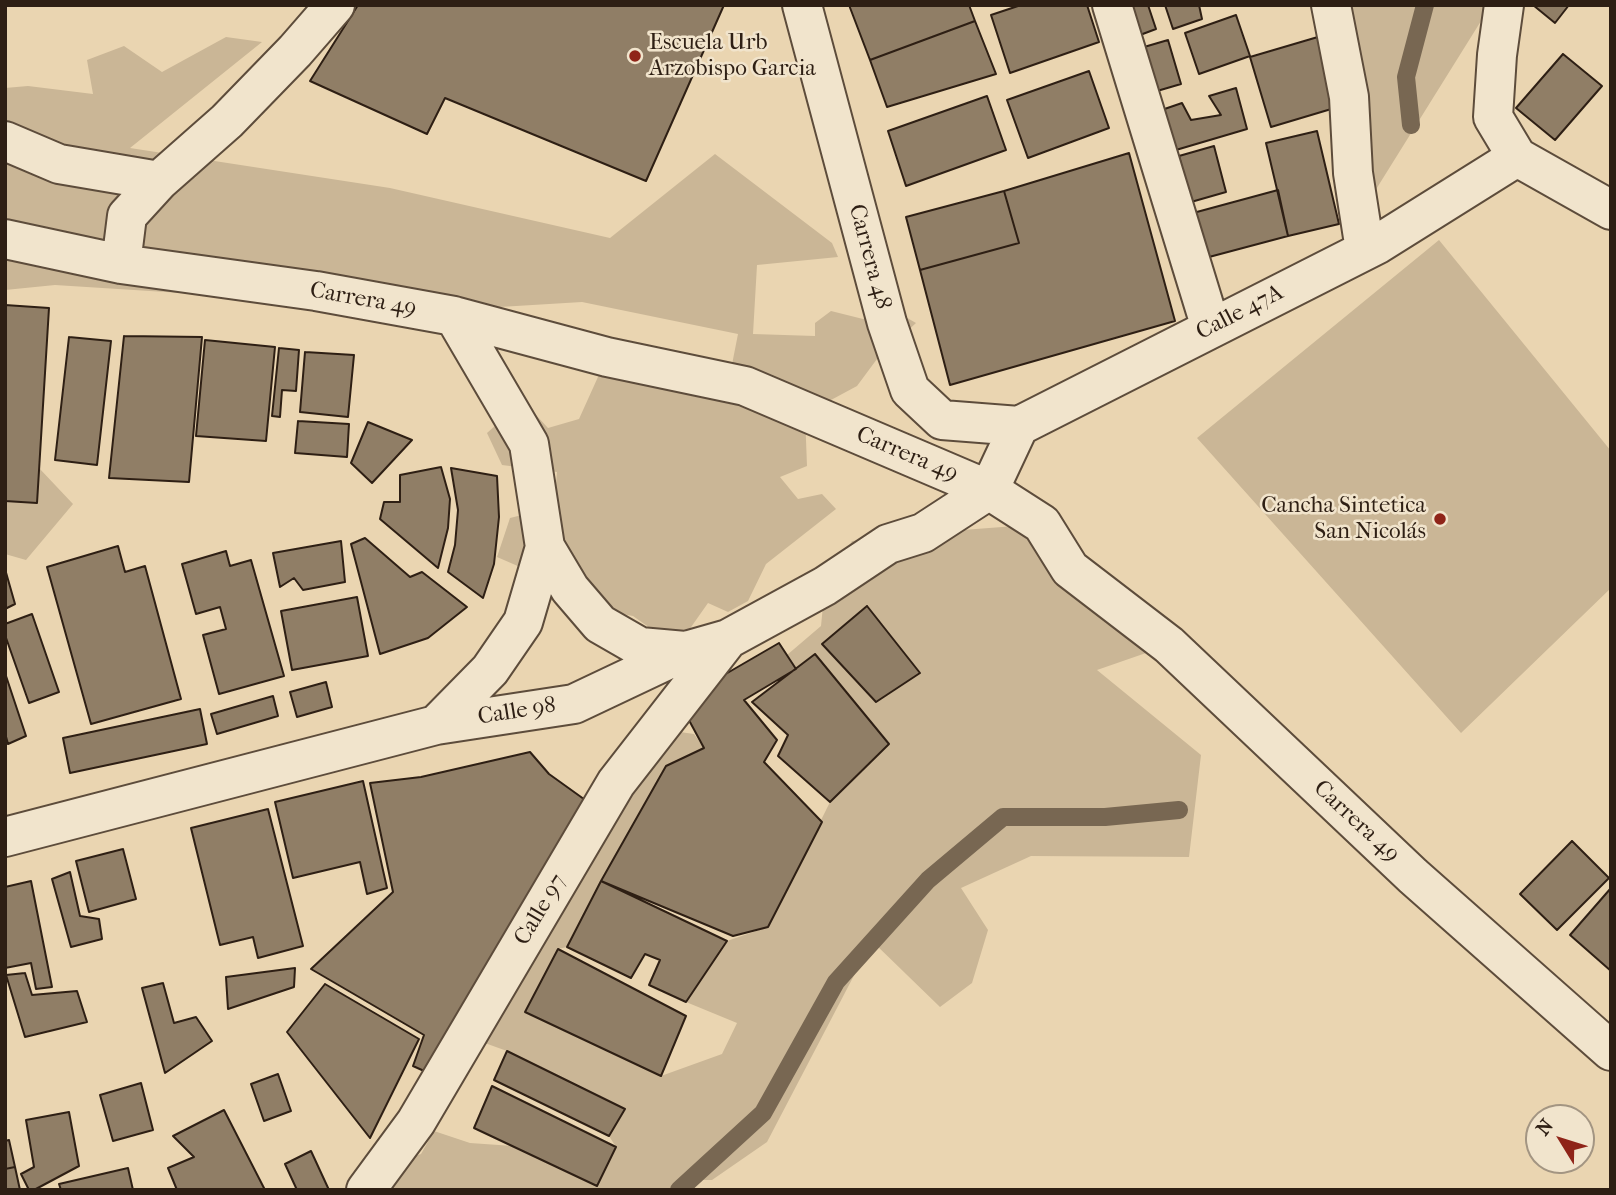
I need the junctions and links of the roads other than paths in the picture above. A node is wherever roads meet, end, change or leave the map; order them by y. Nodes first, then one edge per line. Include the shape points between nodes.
1 (335, 5) edge
2 (802, 5) edge
3 (1112, 5) edge
4 (1331, 5) edge
5 (1504, 5) edge
6 (5, 142) edge
7 (1517, 157) junction
8 (159, 181) junction
9 (1611, 210) edge
10 (5, 239) edge
11 (1365, 250) junction
12 (121, 264) junction
13 (454, 316) junction
14 (1210, 328) junction
15 (1019, 426) junction
16 (989, 490) junction
17 (545, 547) junction
18 (728, 639) junction
19 (685, 651) junction
20 (436, 725) junction
21 (5, 837) edge
22 (1611, 1051) edge
23 (366, 1190) edge

1 - 8 street via 227,121
2 - 15 street, Carrera 48 via 887,323 910,390 942,420
3 - 14 street
4 - 11 street via 1349,97 1353,173
5 - 7 street via 1493,117
6 - 8 street via 59,164
7 - 9 street
7 - 11 street, Calle 47A
8 - 12 street via 127,216
10 - 12 street, Carrera 49
11 - 14 street, Calle 47A
12 - 13 street, Carrera 49
13 - 16 street, Carrera 49 via 607,357 745,386
13 - 17 street via 529,444
14 - 15 street, Calle 47A
15 - 16 street
16 - 18 street, Calle 98 via 923,533 888,544 825,586
16 - 22 street, Carrera 49 via 1042,524 1070,569 1169,645 1413,876
17 - 19 street via 570,589 600,624 640,647
17 - 20 street via 523,622 489,670
18 - 19 street, Calle 98
18 - 23 street, Calle 97 via 616,783 416,1122
19 - 20 street, Calle 98 via 573,704
20 - 21 street, Calle 98

